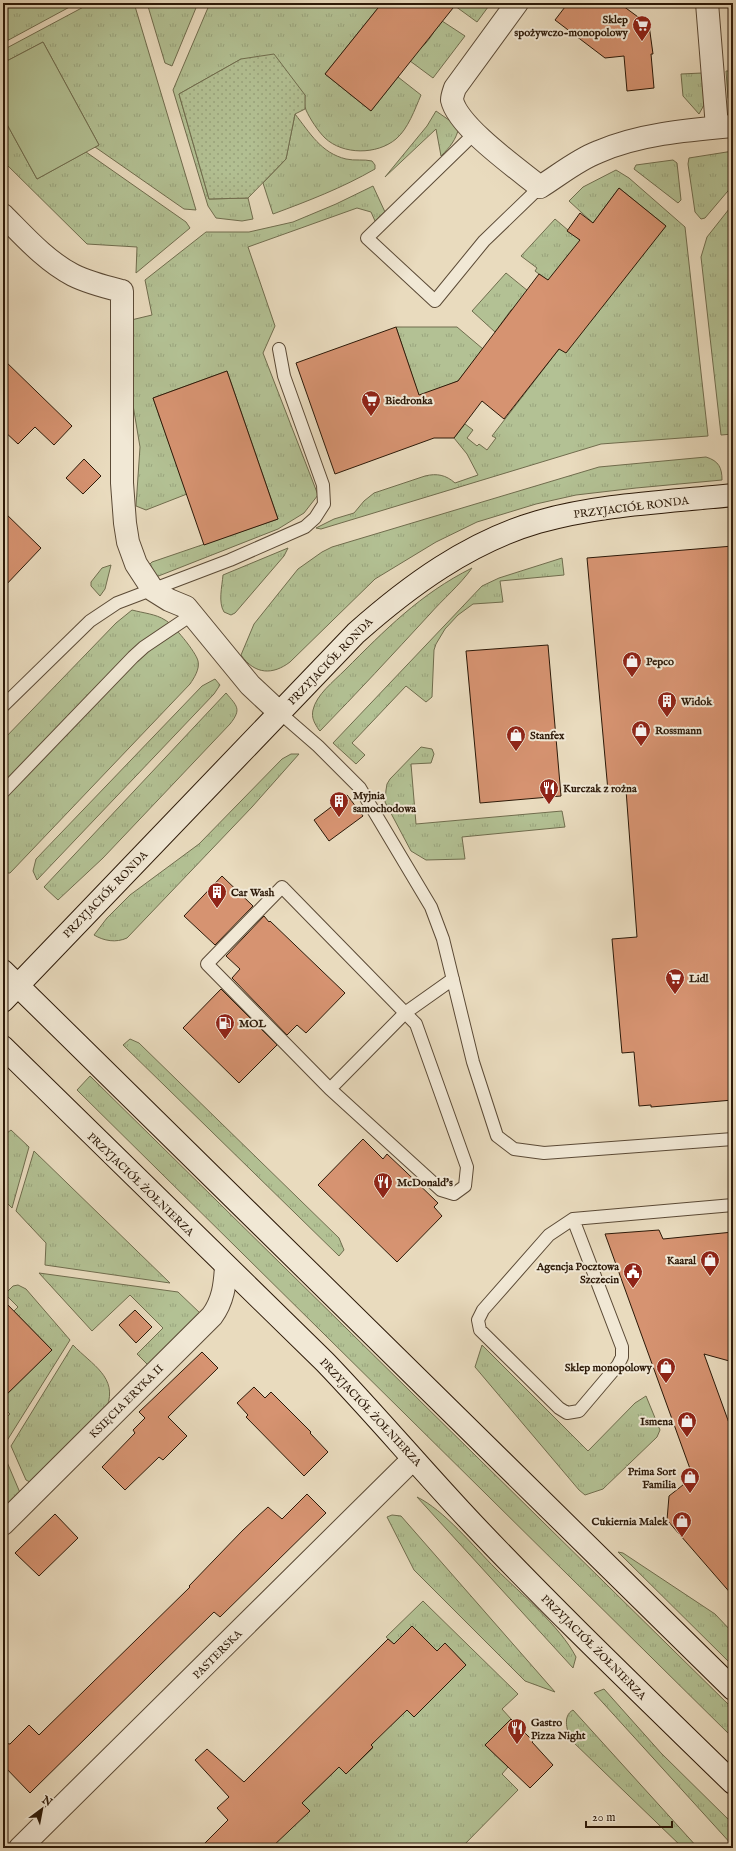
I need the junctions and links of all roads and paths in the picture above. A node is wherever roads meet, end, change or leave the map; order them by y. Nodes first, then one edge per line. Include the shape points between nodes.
1 (517, 3) edge
2 (707, 3) edge
3 (725, 126) edge
4 (475, 133) junction
5 (540, 187) junction
6 (3, 215) edge
7 (279, 349) dead end
8 (733, 495) edge
9 (153, 590) junction
10 (193, 614) junction
11 (3, 706) edge
12 (280, 713) junction
13 (3, 792) edge
14 (453, 979) junction
15 (8, 986) edge
16 (405, 1013) junction
17 (3, 1047) edge
18 (330, 1088) junction
19 (733, 1139) edge
20 (733, 1205) edge
21 (573, 1219) junction
22 (226, 1266) junction
23 (413, 1459) junction
24 (3, 1524) edge
25 (733, 1689) edge
26 (733, 1783) edge
27 (20, 1848) edge

1 - 4 street via 455,88 452,98 456,109
2 - 3 street
3 - 5 street via 619,143 596,152
4 - 5 street
4 - 5 lane via 367,238 435,301 484,241
6 - 9 street via 55,263 72,274 88,282 122,291 121,430 125,523 128,542 136,564
7 - 9 lane via 284,376 323,485 324,504 305,528
8 - 12 street, PRZYJACIÓŁ RONDA via 601,508 538,522 501,535 440,568 386,606 356,633
9 - 10 street via 169,600 186,606
9 - 11 lane via 117,603 90,621
10 - 12 street via 250,685
10 - 13 lane via 133,657
12 - 14 lane via 360,788 431,907 444,939
12 - 15 street, PRZYJACIÓŁ RONDA
14 - 16 lane
14 - 19 lane via 473,1062 497,1136 514,1149 544,1154
15 - 25 street
16 - 18 lane
16 - 18 lane via 416,1024 467,1167 465,1186 454,1194 440,1190
16 - 18 lane via 282,888 271,898 207,964
17 - 22 street, PRZYJACIÓŁ ŻOŁNIERZA
20 - 21 lane
21 - 21 lane via 549,1235 483,1310 478,1320 480,1330 567,1413 578,1411 622,1357 622,1347
22 - 23 street, PRZYJACIÓŁ ŻOŁNIERZA via 366,1404
22 - 24 street, KSIĘCIA ERYKA II via 225,1288 212,1316
23 - 26 street, PRZYJACIÓŁ ŻOŁNIERZA via 560,1613
23 - 27 street, PASTERSKA

